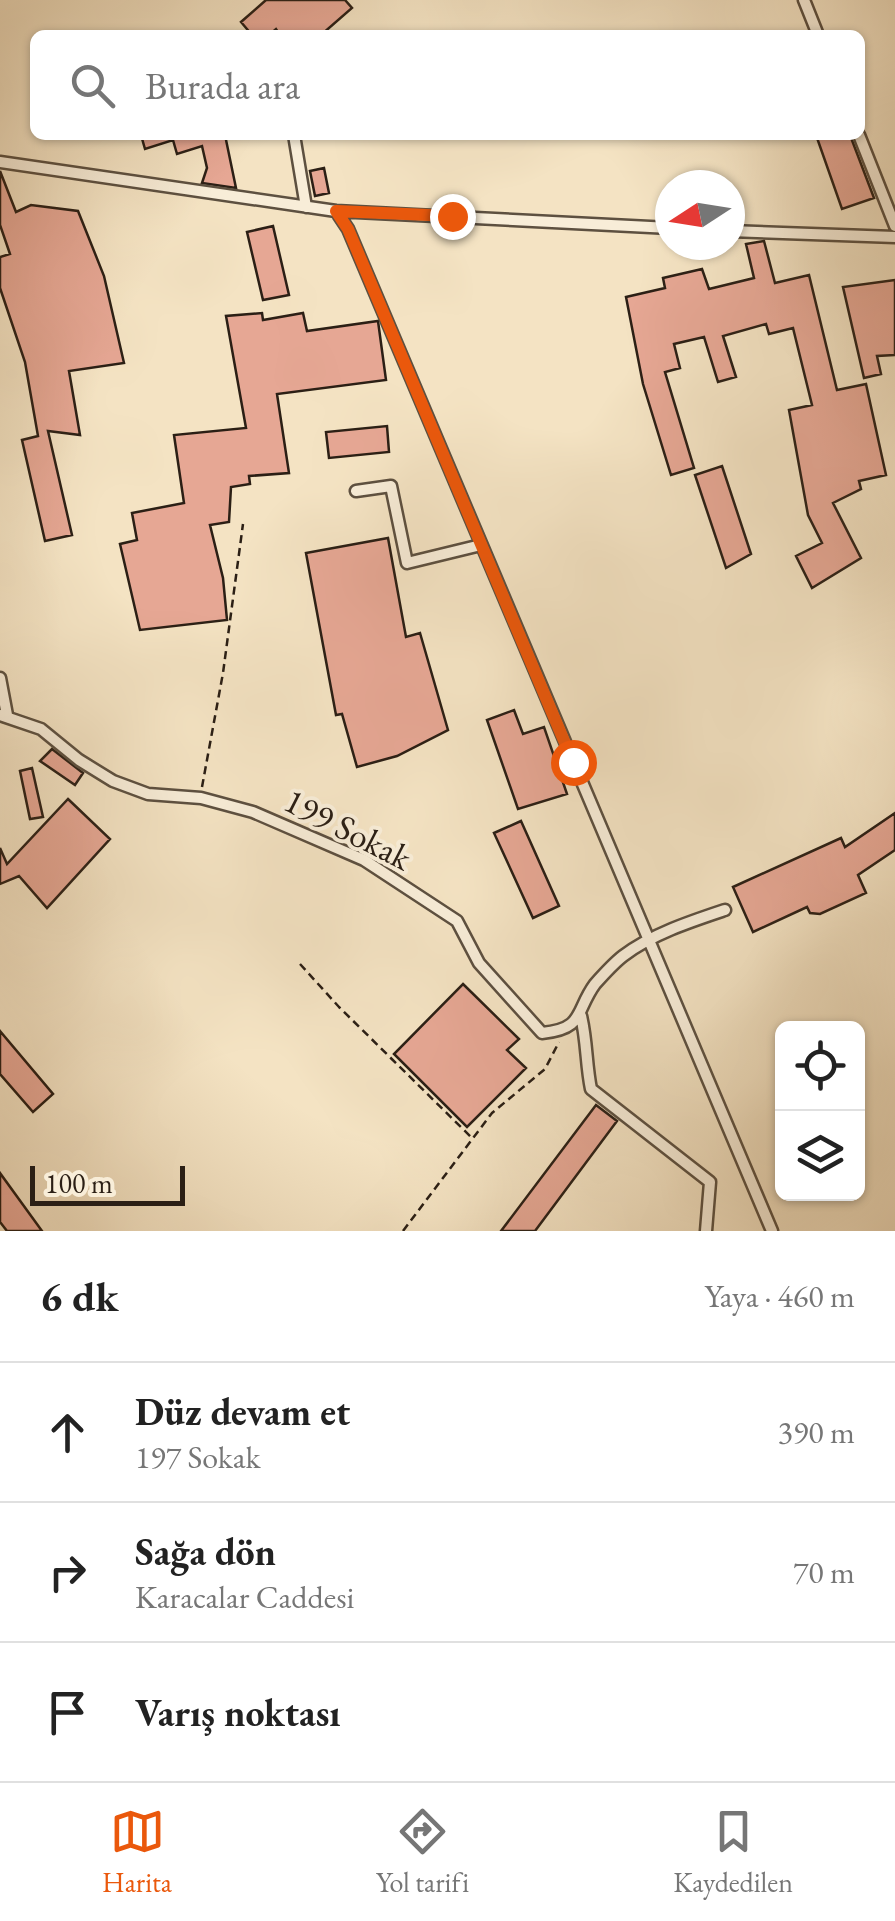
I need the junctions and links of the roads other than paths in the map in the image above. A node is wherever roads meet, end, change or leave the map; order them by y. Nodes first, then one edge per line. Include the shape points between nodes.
1 (804, 0) edge
2 (816, 30) edge
3 (295, 140) edge
4 (861, 140) edge
5 (0, 162) edge
6 (306, 207) junction
7 (336, 211) junction
8 (895, 226) edge
9 (655, 227) edge
10 (745, 231) edge
11 (895, 236) edge
12 (356, 490) dead end
13 (482, 545) junction
14 (0, 678) edge
15 (3, 715) edge
16 (725, 910) dead end
17 (649, 942) junction
18 (581, 1016) junction
19 (706, 1231) edge
20 (772, 1231) edge

1 - 2 street
3 - 6 street
4 - 8 street
5 - 6 street
6 - 7 street
7 - 9 street
7 - 13 street
10 - 11 street
12 - 13 street via 391,486 408,562
13 - 17 street
14 - 15 street
15 - 18 street, 199 Sokak via 41,729 113,781 148,794 201,798 252,812 364,860 457,921 479,963 542,1034 563,1032
16 - 17 street
17 - 18 street via 624,955 594,986
17 - 20 street
18 - 19 street via 591,1090 710,1182

